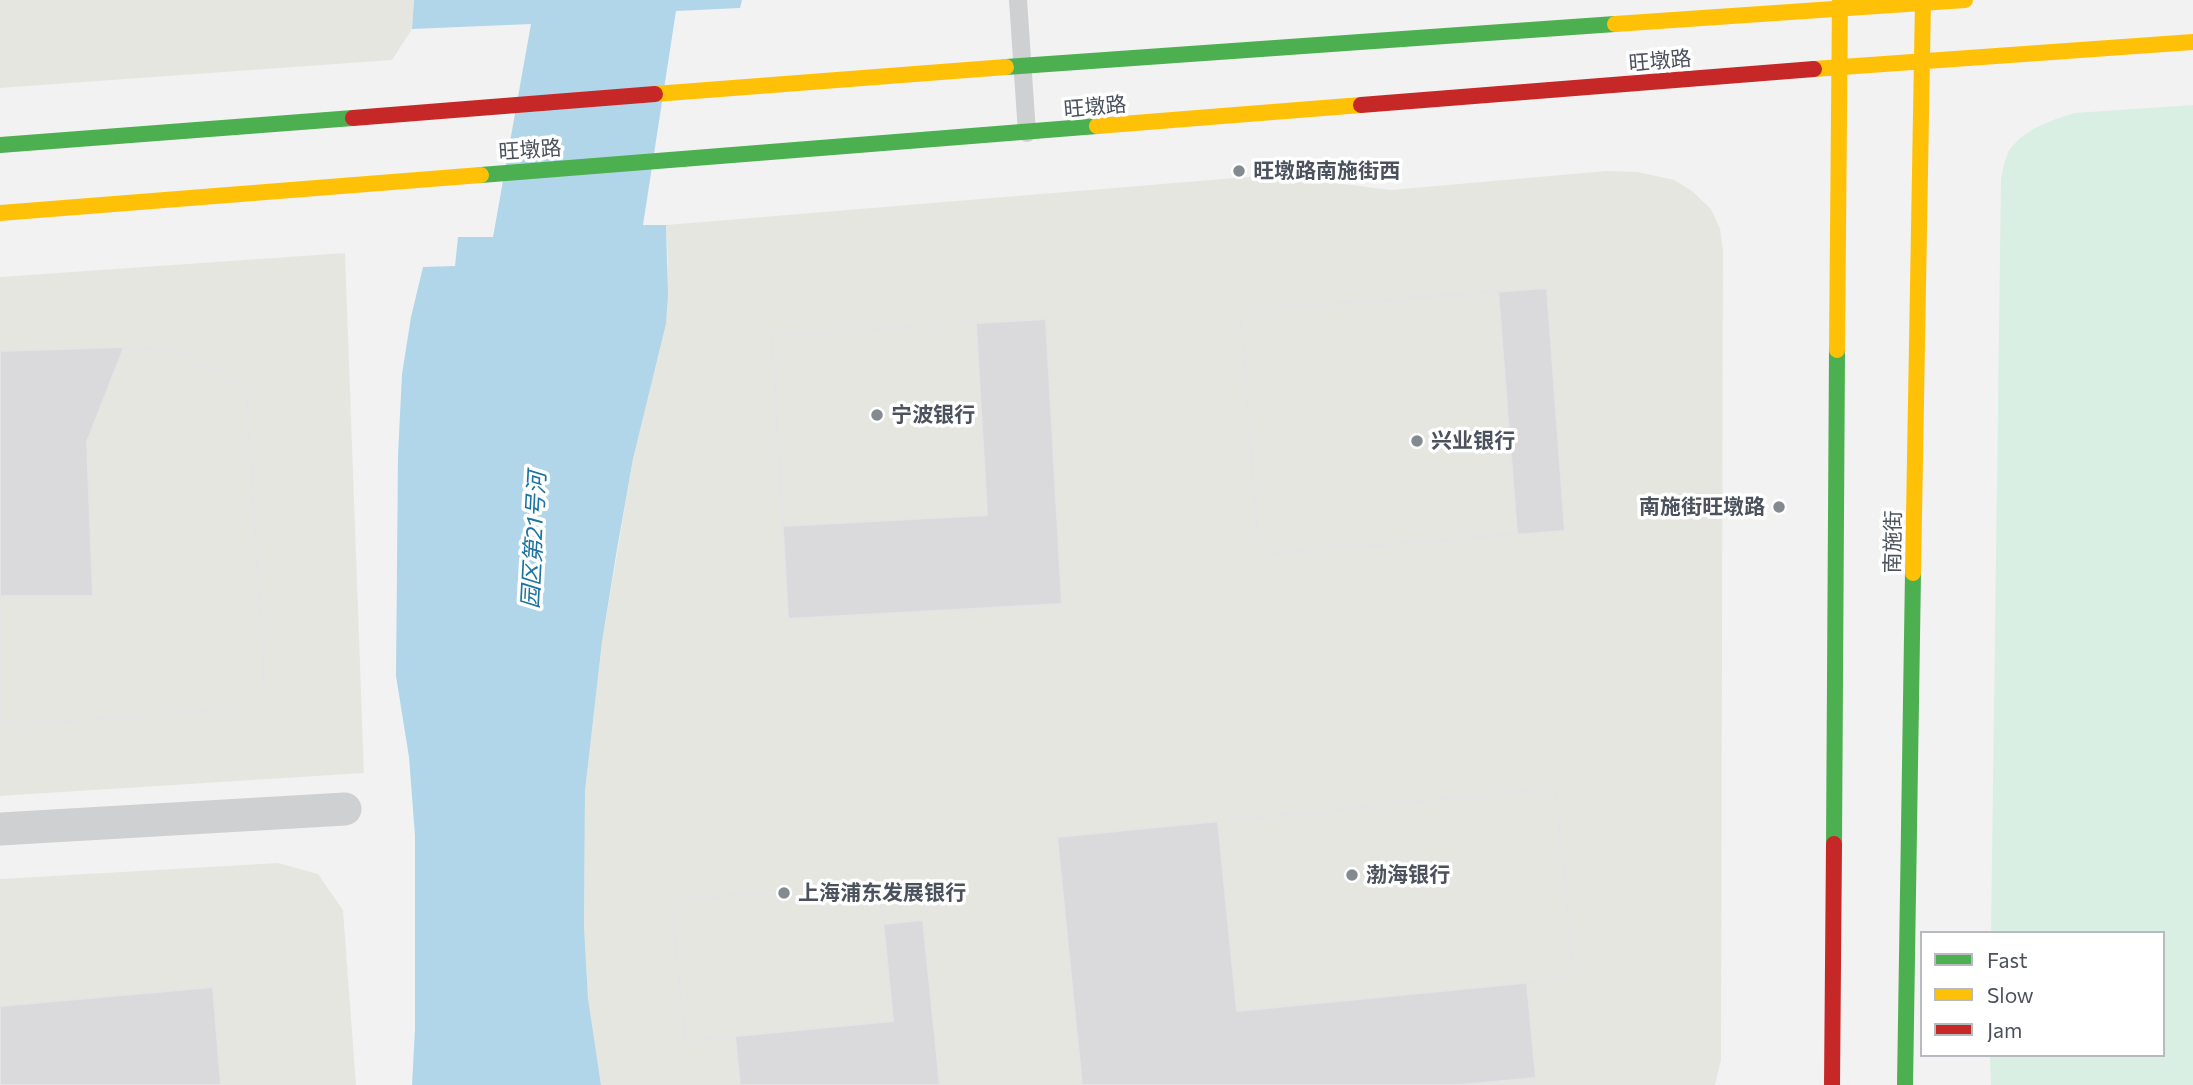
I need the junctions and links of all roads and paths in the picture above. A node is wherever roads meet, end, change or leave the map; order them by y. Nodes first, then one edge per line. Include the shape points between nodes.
1 (1018, 0) edge
2 (1965, 0) edge
3 (1923, 1) edge
4 (1840, 5) edge
5 (2193, 42) edge
6 (1921, 61) junction
7 (1023, 66) junction
8 (1840, 68) junction
9 (1027, 133) junction
10 (0, 145) edge
11 (0, 213) edge
12 (345, 809) dead end
13 (0, 829) edge
14 (1832, 1085) edge
15 (1905, 1085) edge

1 - 7 lane
2 - 3 main road, 旺墩路
3 - 4 main road, 旺墩路
3 - 6 main road, 南施街
4 - 7 main road, 旺墩路
4 - 8 main road
5 - 6 main road, 旺墩路
6 - 8 main road, 旺墩路
6 - 15 main road, 南施街
7 - 9 lane
7 - 10 main road, 旺墩路
8 - 9 main road, 旺墩路
8 - 14 main road
9 - 11 main road, 旺墩路
12 - 13 street

